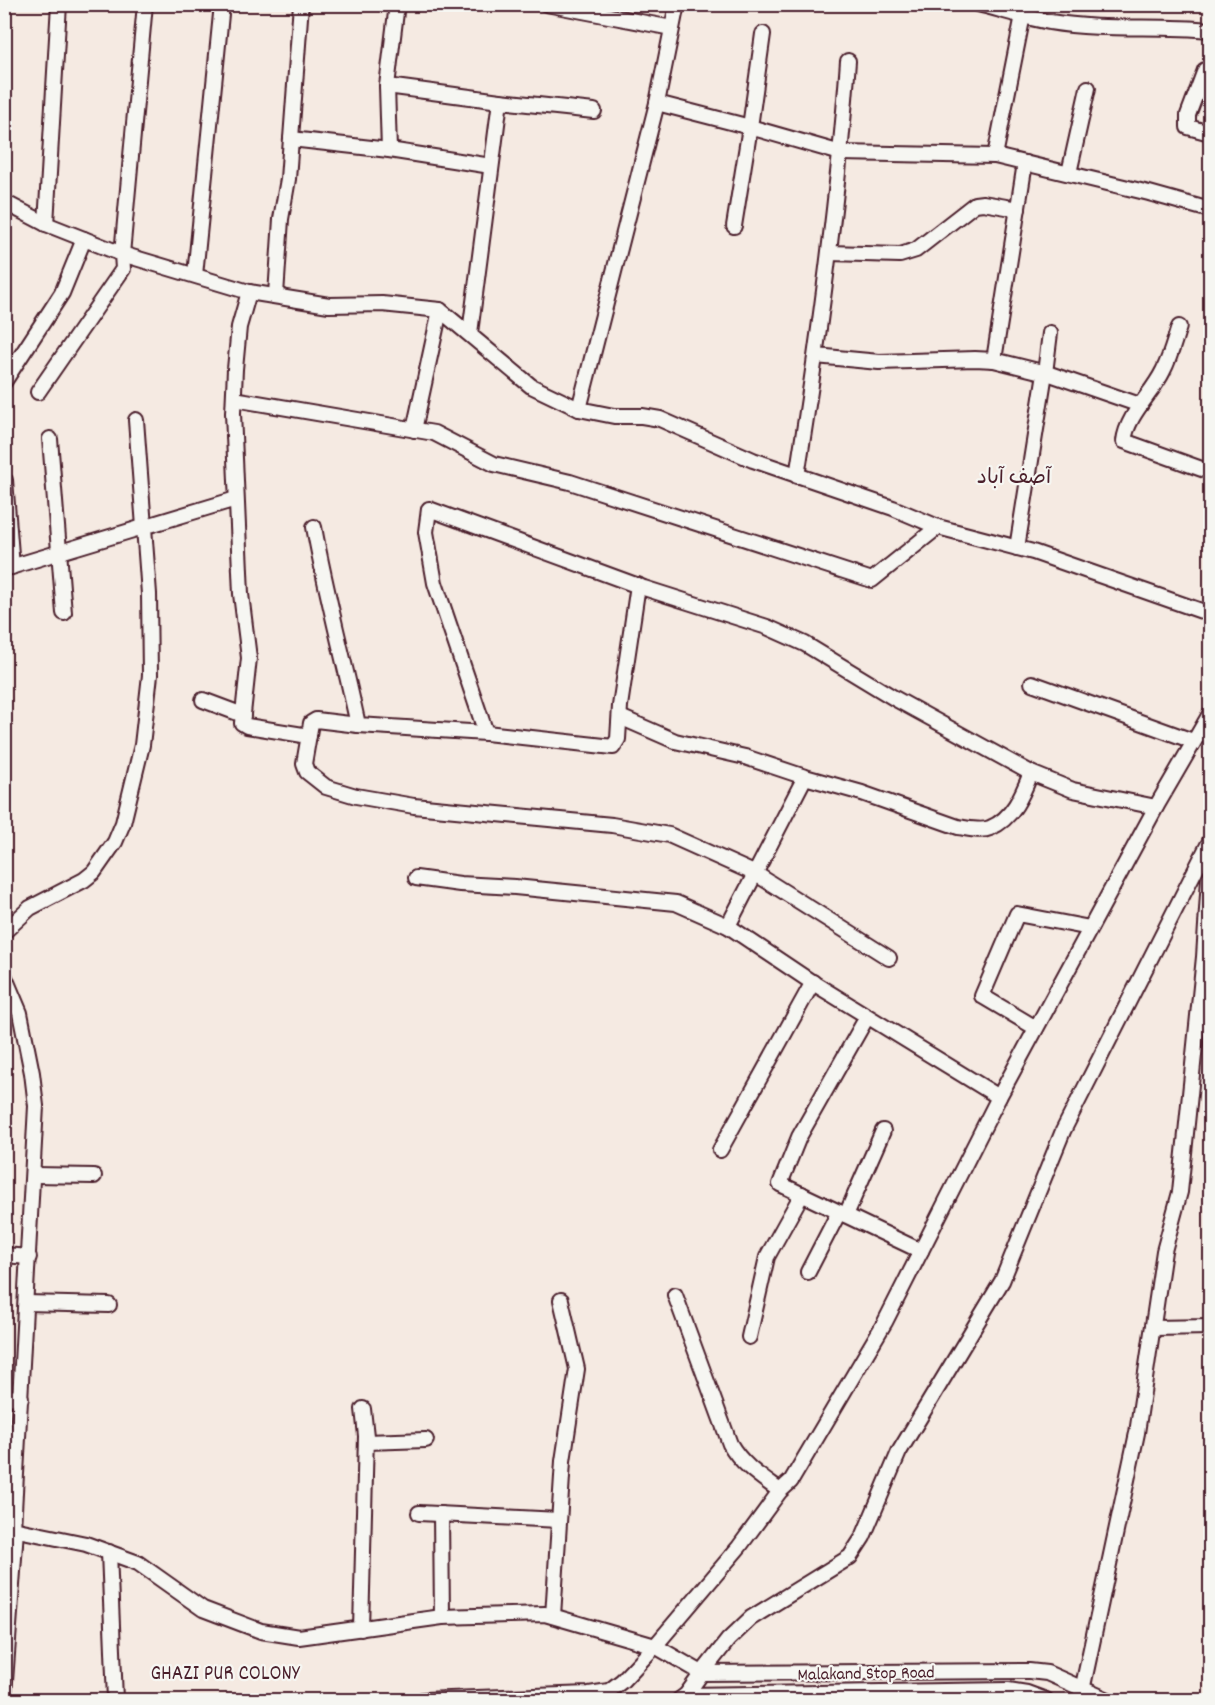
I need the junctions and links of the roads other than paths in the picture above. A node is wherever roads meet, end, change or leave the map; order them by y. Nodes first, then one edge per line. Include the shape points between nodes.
1 (59, 4) edge
2 (145, 4) edge
3 (222, 4) edge
4 (301, 4) edge
5 (397, 4) edge
6 (546, 4) edge
7 (677, 4) edge
8 (978, 4) edge
9 (1023, 15) junction
10 (672, 28) junction
11 (1210, 30) edge
12 (763, 34) dead end
13 (848, 61) dead end
14 (1205, 70) dead end
15 (387, 86) junction
16 (1088, 88) dead end
17 (500, 101) junction
18 (657, 103) junction
19 (594, 111) dead end
20 (750, 127) junction
21 (1210, 133) edge
22 (291, 139) junction
23 (389, 150) junction
24 (841, 153) junction
25 (995, 156) junction
26 (1025, 163) junction
27 (491, 166) junction
28 (1069, 174) junction
29 (4, 202) edge
30 (1018, 209) junction
31 (1210, 210) edge
32 (46, 224) junction
33 (734, 226) dead end
34 (84, 239) junction
35 (829, 253) junction
36 (122, 254) junction
37 (195, 275) junction
38 (249, 292) junction
39 (276, 296) junction
40 (440, 310) junction
41 (1179, 327) dead end
42 (470, 333) junction
43 (1050, 333) dead end
44 (816, 356) junction
45 (994, 360) junction
46 (1046, 373) junction
47 (4, 382) edge
48 (38, 392) dead end
49 (234, 399) junction
50 (1140, 405) junction
51 (579, 410) junction
52 (136, 420) dead end
53 (414, 430) junction
54 (50, 439) dead end
55 (1210, 472) edge
56 (797, 476) junction
57 (4, 480) edge
58 (236, 499) junction
59 (144, 526) junction
60 (314, 527) dead end
61 (938, 527) junction
62 (1017, 548) junction
63 (60, 552) junction
64 (8, 568) edge
65 (638, 585) junction
66 (64, 613) dead end
67 (1210, 614) edge
68 (1032, 683) dead end
69 (203, 700) dead end
70 (1210, 714) edge
71 (243, 715) junction
72 (620, 717) junction
73 (358, 725) junction
74 (486, 733) junction
75 (309, 736) junction
76 (1193, 741) junction
77 (1031, 773) junction
78 (805, 777) junction
79 (1156, 807) junction
80 (1210, 841) edge
81 (756, 874) junction
82 (416, 878) dead end
83 (1210, 878) edge
84 (1190, 879) junction
85 (728, 926) junction
86 (1090, 928) junction
87 (4, 932) edge
88 (1208, 953) edge
89 (889, 958) dead end
90 (4, 975) edge
91 (813, 982) junction
92 (867, 1017) junction
93 (1036, 1028) junction
94 (999, 1097) junction
95 (883, 1131) dead end
96 (720, 1150) dead end
97 (33, 1175) junction
98 (94, 1176) dead end
99 (802, 1194) junction
100 (842, 1213) junction
101 (921, 1251) junction
102 (4, 1255) edge
103 (29, 1257) junction
104 (808, 1272) dead end
105 (675, 1295) dead end
106 (561, 1300) dead end
107 (26, 1303) junction
108 (109, 1305) dead end
109 (1210, 1327) edge
110 (1153, 1328) junction
111 (748, 1337) dead end
112 (4, 1398) edge
113 (21, 1398) junction
114 (363, 1409) dead end
115 (426, 1440) dead end
116 (366, 1442) junction
117 (780, 1491) junction
118 (419, 1513) dead end
119 (441, 1514) junction
120 (560, 1520) junction
121 (11, 1529) edge
122 (109, 1552) junction
123 (553, 1616) junction
124 (442, 1617) junction
125 (361, 1629) junction
126 (655, 1646) junction
127 (702, 1673) junction
128 (4, 1695) edge
129 (1081, 1695) edge
130 (868, 1697) edge
131 (543, 1698) edge
132 (682, 1698) edge
133 (115, 1701) edge
134 (423, 1701) edge
135 (1046, 1701) edge
136 (1108, 1701) edge

1 - 32 street
2 - 36 street
3 - 37 street
4 - 22 street
5 - 15 street
6 - 10 street
7 - 10 street
8 - 9 street
9 - 11 street via 1049,22
9 - 25 street
10 - 18 street
12 - 20 street
13 - 24 street
14 - 21 street via 1188,115 1188,127
15 - 17 street
15 - 23 street
16 - 28 street
17 - 19 street
17 - 27 street
18 - 20 street
18 - 51 street
20 - 24 street
20 - 33 street
22 - 23 street
22 - 39 street
23 - 27 street
24 - 25 street
24 - 35 street
25 - 26 street
26 - 28 street
26 - 30 street
27 - 42 street
28 - 31 street
29 - 32 street
30 - 35 street via 975,204 916,250 900,255
30 - 45 street
32 - 34 street
34 - 36 street
34 - 47 street via 62,293
35 - 44 street
36 - 37 street
36 - 48 street via 123,269
37 - 38 street
38 - 39 street
38 - 49 street via 239,327
39 - 40 street via 328,305 382,303
40 - 42 street
40 - 53 street
41 - 50 street via 1162,372
42 - 51 street via 531,386
43 - 46 street
44 - 45 street via 879,362
44 - 56 street
45 - 46 street
46 - 50 street
46 - 62 street
49 - 53 street
49 - 58 street
50 - 55 street via 1124,441
51 - 56 street via 660,419
52 - 59 street
53 - 61 street via 435,433 494,464 570,483 872,580
54 - 63 street
56 - 61 street
57 - 64 street
58 - 59 street
58 - 71 street via 249,658
59 - 63 street
59 - 87 street via 151,624 149,697 123,823 94,872 30,908
60 - 73 street
61 - 62 street
62 - 67 street
63 - 64 street
63 - 66 street
65 - 72 street
65 - 74 street via 429,509 426,532 435,583
65 - 77 street via 767,627 805,644 894,699
68 - 76 street
69 - 71 street
70 - 76 street
71 - 75 street via 242,723 247,726
72 - 74 street via 618,739 613,747
72 - 78 street via 675,741 745,757
73 - 74 street
73 - 75 street via 316,720 311,723
75 - 81 street via 304,764 307,772 326,787 414,806 612,825 669,836
76 - 79 street
77 - 78 street via 1020,801 1004,818 990,828 973,829
77 - 79 street via 1073,790
78 - 81 street
79 - 86 street
80 - 84 street
81 - 85 street
81 - 89 street
82 - 85 street via 676,903
83 - 84 street
83 - 88 street
84 - 127 street via 1063,1131 1002,1281 899,1452 863,1537 850,1557 751,1618
85 - 91 street
86 - 93 street
86 - 93 street via 1017,914 982,996
88 - 110 street via 1180,1192 1164,1251
90 - 97 street via 20,1013 32,1073 36,1106
91 - 92 street
91 - 96 street
92 - 94 street
92 - 99 street via 799,1137 780,1184
93 - 94 street
94 - 101 street
95 - 100 street
97 - 98 street
97 - 103 street
99 - 100 street
99 - 111 street via 767,1257
100 - 101 street
100 - 104 street
101 - 117 street via 885,1322 791,1481
102 - 103 street
103 - 107 street
105 - 117 street via 730,1444 748,1467
106 - 120 street via 577,1368 563,1461
107 - 108 street
107 - 113 street
109 - 110 street
110 - 129 street via 1137,1433
112 - 113 street
113 - 121 street
114 - 116 street
115 - 116 street
116 - 125 street
117 - 126 street via 739,1547
118 - 119 street
119 - 120 street
119 - 124 street
120 - 123 street
121 - 122 street
121 - 128 street
122 - 125 street via 138,1563 203,1609 261,1631 299,1636
122 - 133 street
123 - 124 street
123 - 126 street
124 - 125 street
126 - 127 street
126 - 131 street via 609,1691
127 - 129 street via 1029,1671 1047,1673
127 - 132 street
129 - 136 street
130 - 132 street, Malakand Stop Road
130 - 135 street, Malakand Stop Road via 1008,1690
131 - 134 street

